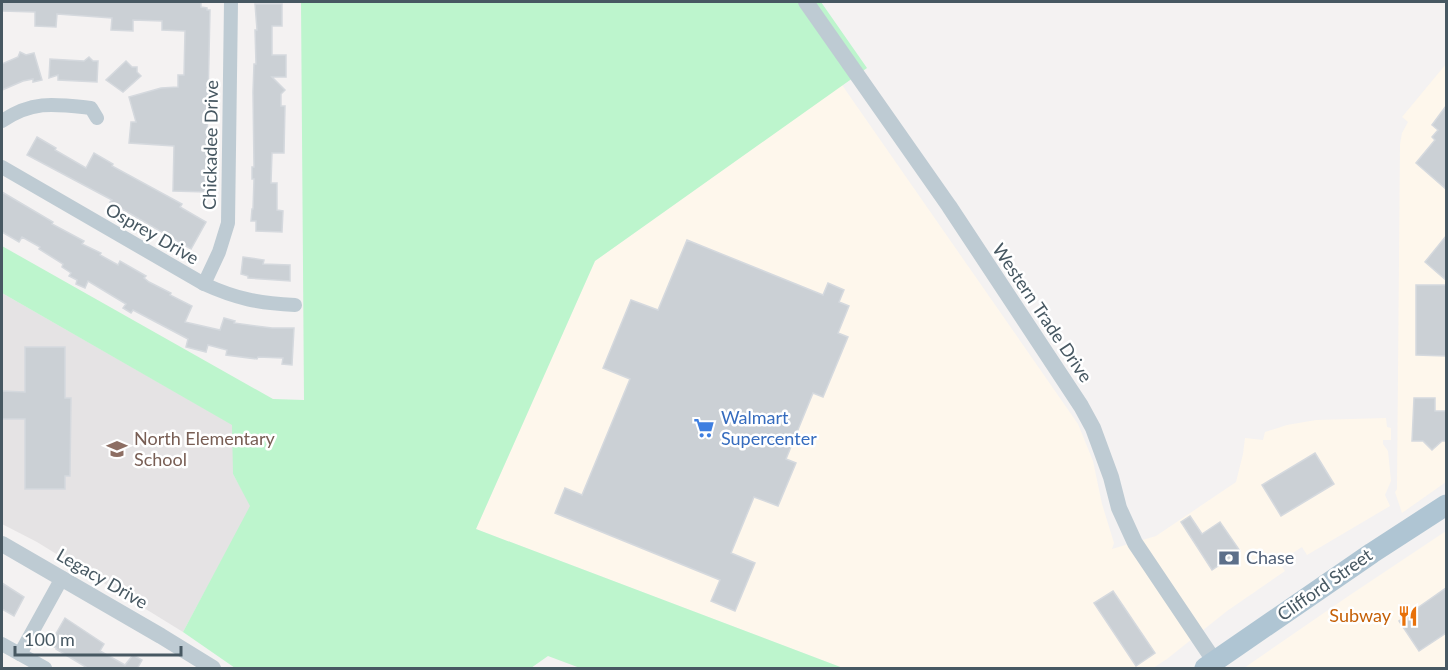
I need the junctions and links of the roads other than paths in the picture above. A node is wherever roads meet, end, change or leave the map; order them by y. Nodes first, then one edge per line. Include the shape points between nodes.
1 (231, 2) edge
2 (806, 2) edge
3 (97, 118) dead end
4 (2, 121) edge
5 (2, 167) edge
6 (204, 284) junction
7 (295, 305) dead end
8 (1446, 505) edge
9 (2, 543) edge
10 (62, 578) junction
11 (2, 644) edge
12 (20, 654) junction
13 (1210, 665) edge
14 (45, 669) edge
15 (213, 669) edge

1 - 6 street, Chickadee Drive via 228,223
2 - 13 street, Western Trade Drive via 949,206 1081,406 1093,428 1119,508 1135,543
3 - 4 street via 91,108 48,103 16,111
5 - 6 street, Osprey Drive
6 - 7 street, Osprey Drive via 259,303
8 - 13 main road, Clifford Street
9 - 10 street, Legacy Drive
10 - 12 street
10 - 15 street, Legacy Drive
11 - 12 street
12 - 14 street

